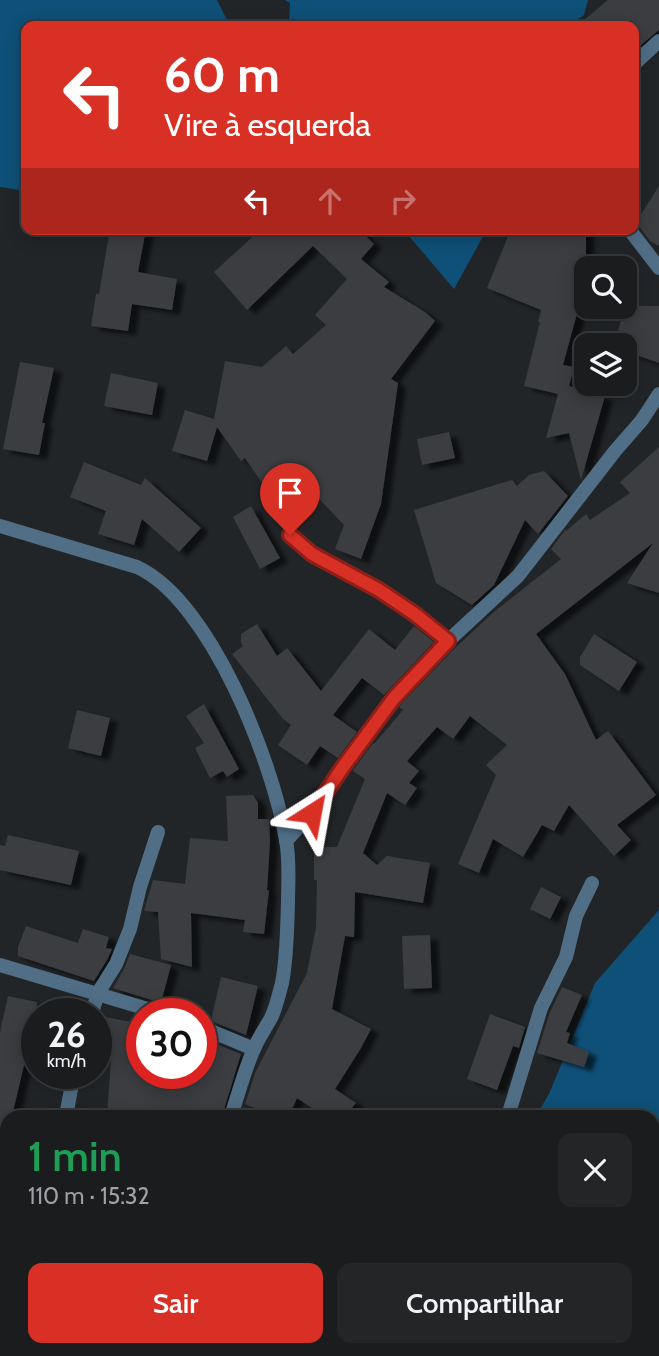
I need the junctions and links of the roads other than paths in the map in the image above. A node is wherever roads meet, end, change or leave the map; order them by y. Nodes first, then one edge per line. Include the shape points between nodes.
1 (659, 41) edge
2 (639, 59) edge
3 (634, 235) edge
4 (659, 268) edge
5 (659, 394) edge
6 (0, 526) edge
7 (290, 535) dead end
8 (448, 641) junction
9 (158, 832) dead end
10 (286, 841) junction
11 (592, 883) dead end
12 (0, 965) edge
13 (98, 993) junction
14 (96, 998) edge
15 (126, 1002) edge
16 (217, 1034) edge
17 (254, 1049) junction
18 (71, 1089) edge
19 (67, 1110) edge
20 (233, 1110) edge
21 (510, 1110) edge

1 - 2 street
3 - 4 street
5 - 8 street via 518,576
6 - 10 street via 137,567 170,590 217,655 245,710
7 - 8 street via 312,554 379,590
8 - 10 street via 394,698 312,813
9 - 13 street via 130,929
10 - 17 street via 287,947 282,984
11 - 21 street via 541,1008
12 - 13 street
13 - 14 street
13 - 15 street
16 - 17 street
17 - 20 street
18 - 19 street

